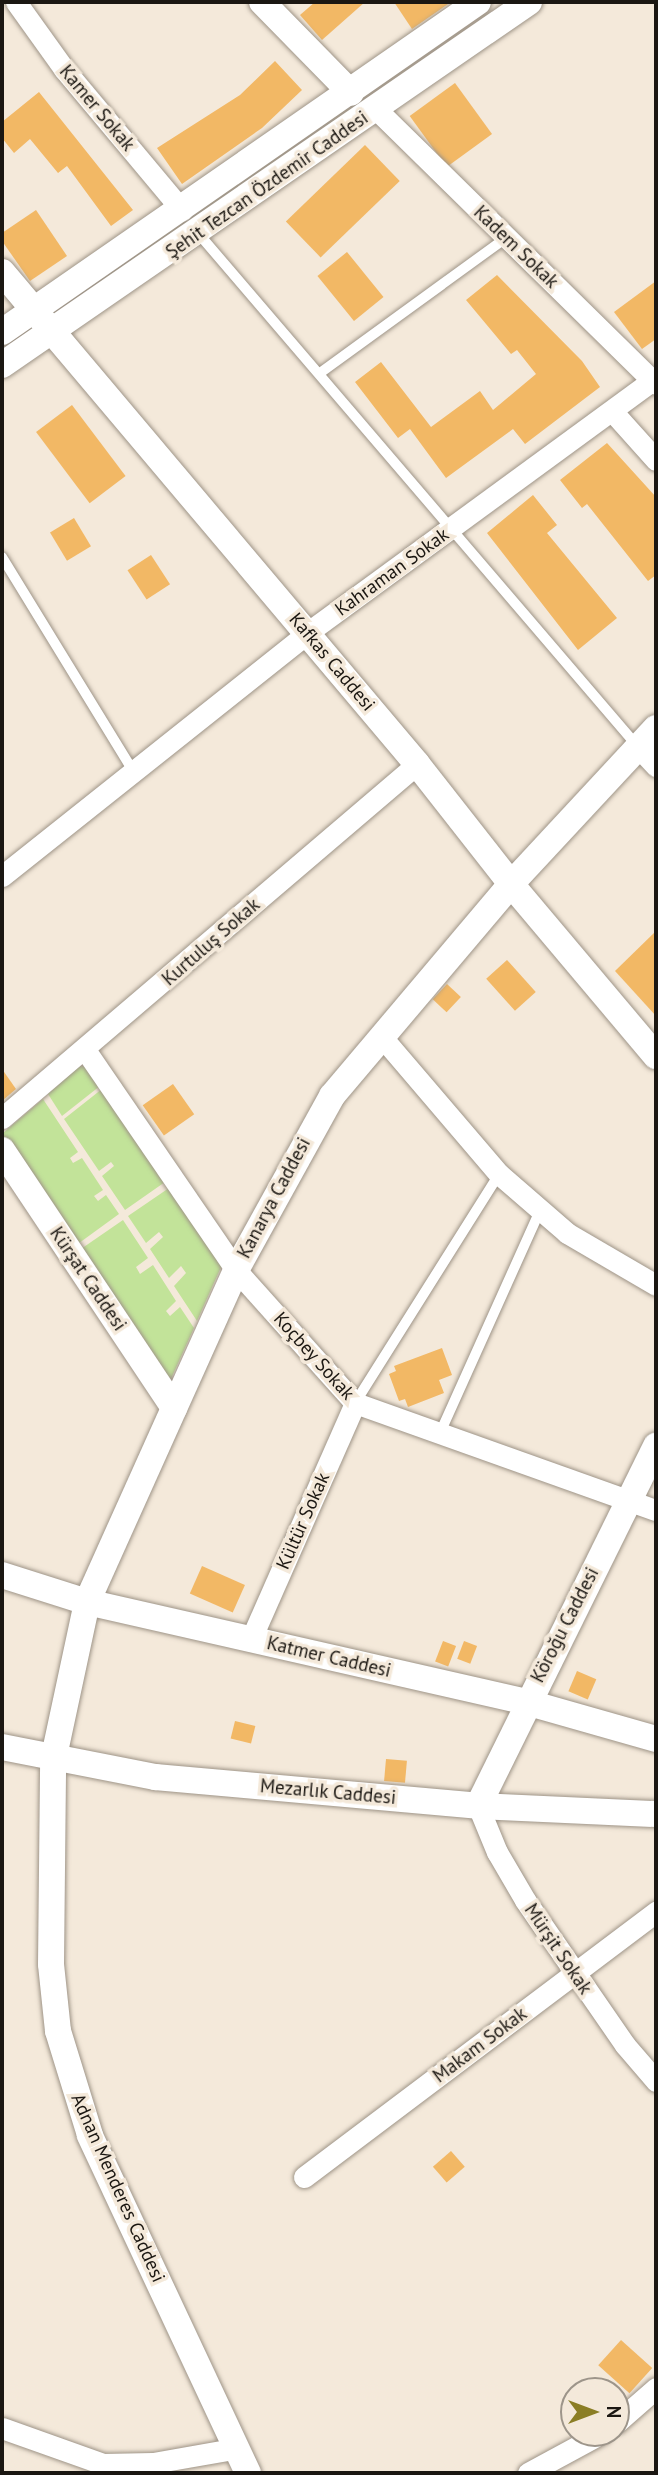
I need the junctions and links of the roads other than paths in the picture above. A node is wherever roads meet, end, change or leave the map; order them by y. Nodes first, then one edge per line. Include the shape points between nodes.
1 (16, 2) edge
2 (262, 2) edge
3 (478, 2) edge
4 (529, 2) edge
5 (351, 93) junction
6 (376, 109) junction
7 (182, 210) junction
8 (198, 233) junction
9 (507, 237) junction
10 (2, 272) edge
11 (35, 311) junction
12 (2, 332) edge
13 (53, 333) junction
14 (2, 365) edge
15 (320, 373) junction
16 (655, 381) edge
17 (612, 411) junction
18 (656, 460) edge
19 (449, 530) junction
20 (2, 557) edge
21 (307, 633) junction
22 (656, 728) edge
23 (647, 757) edge
24 (417, 764) junction
25 (135, 774) junction
26 (2, 876) edge
27 (510, 884) junction
28 (381, 1035) junction
29 (86, 1051) junction
30 (656, 1056) edge
31 (2, 1118) edge
32 (2, 1150) edge
33 (499, 1174) junction
34 (540, 1210) junction
35 (236, 1270) junction
36 (656, 1285) edge
37 (355, 1403) junction
38 (174, 1408) junction
39 (440, 1433) junction
40 (656, 1446) edge
41 (629, 1500) junction
42 (656, 1510) edge
43 (2, 1575) edge
44 (87, 1602) junction
45 (250, 1639) junction
46 (526, 1702) junction
47 (656, 1739) edge
48 (2, 1747) edge
49 (53, 1761) junction
50 (478, 1806) junction
51 (656, 1814) edge
52 (656, 1912) edge
53 (575, 1974) junction
54 (656, 2081) edge
55 (304, 2177) dead end
56 (656, 2388) edge
57 (630, 2411) edge
58 (2, 2428) edge
59 (576, 2447) edge
60 (238, 2448) junction
61 (248, 2473) edge
62 (528, 2473) edge

1 - 7 street, Kamer Sokak via 64,69
2 - 5 street
3 - 5 street, Şehit Tezcan Özdemir Caddesi
4 - 6 street, Şehit Tezcan Özdemir Caddesi
5 - 7 street, Şehit Tezcan Özdemir Caddesi
6 - 8 street, Şehit Tezcan Özdemir Caddesi
6 - 9 street, Kadem Sokak
7 - 11 street, Şehit Tezcan Özdemir Caddesi
8 - 13 street, Şehit Tezcan Özdemir Caddesi
8 - 15 lane
9 - 15 lane
9 - 16 street, Kadem Sokak
10 - 11 street, Kafkas Caddesi
11 - 12 street, Şehit Tezcan Özdemir Caddesi
11 - 13 street, Kafkas Caddesi
13 - 14 street, Şehit Tezcan Özdemir Caddesi
13 - 21 street, Kafkas Caddesi
15 - 19 lane
16 - 17 street, Kahraman Sokak
17 - 18 street
17 - 19 street, Kahraman Sokak
19 - 21 street, Kahraman Sokak
19 - 23 lane
20 - 25 lane
21 - 24 street, Kafkas Caddesi
21 - 25 street, Kahraman Sokak
22 - 23 street, Kanarya Caddesi
23 - 27 street, Kanarya Caddesi
24 - 27 street, Kafkas Caddesi
24 - 29 street, Kurtuluş Sokak
25 - 26 street, Kahraman Sokak
27 - 28 street, Kanarya Caddesi
27 - 30 street, Kafkas Caddesi
28 - 33 street
28 - 35 street, Kanarya Caddesi via 308,1134
29 - 31 street, Kurtuluş Sokak
29 - 35 street, Koçbey Sokak
32 - 38 street, Kürşat Caddesi
33 - 34 street
33 - 37 lane
34 - 36 street via 602,1257
34 - 39 lane
35 - 37 street, Koçbey Sokak
35 - 38 street, Kanarya Caddesi
37 - 39 street, Koçbey Sokak
37 - 45 street, Kültür Sokak
38 - 44 street, Kanarya Caddesi
39 - 41 street, Koçbey Sokak
40 - 41 street, Köroğu Caddesi
41 - 42 street, Koçbey Sokak
41 - 46 street, Köroğu Caddesi
43 - 44 street, Katmer Caddesi
44 - 45 street, Katmer Caddesi
44 - 49 street, Kanarya Caddesi
45 - 46 street, Katmer Caddesi
46 - 47 street, Katmer Caddesi
46 - 50 street, Köroğu Caddesi
48 - 49 street, Mezarlık Caddesi
49 - 50 street, Mezarlık Caddesi via 155,1777
49 - 60 street, Adnan Menderes Caddesi via 51,1964 58,2031 72,2084 90,2136
50 - 51 street, Mezarlık Caddesi
50 - 53 street, Mürşit Sokak via 497,1852
52 - 53 street, Makam Sokak
53 - 54 street, Mürşit Sokak
53 - 55 street, Makam Sokak
56 - 57 street
58 - 60 street via 103,2464 153,2463
59 - 62 street
60 - 61 street, Adnan Menderes Caddesi

